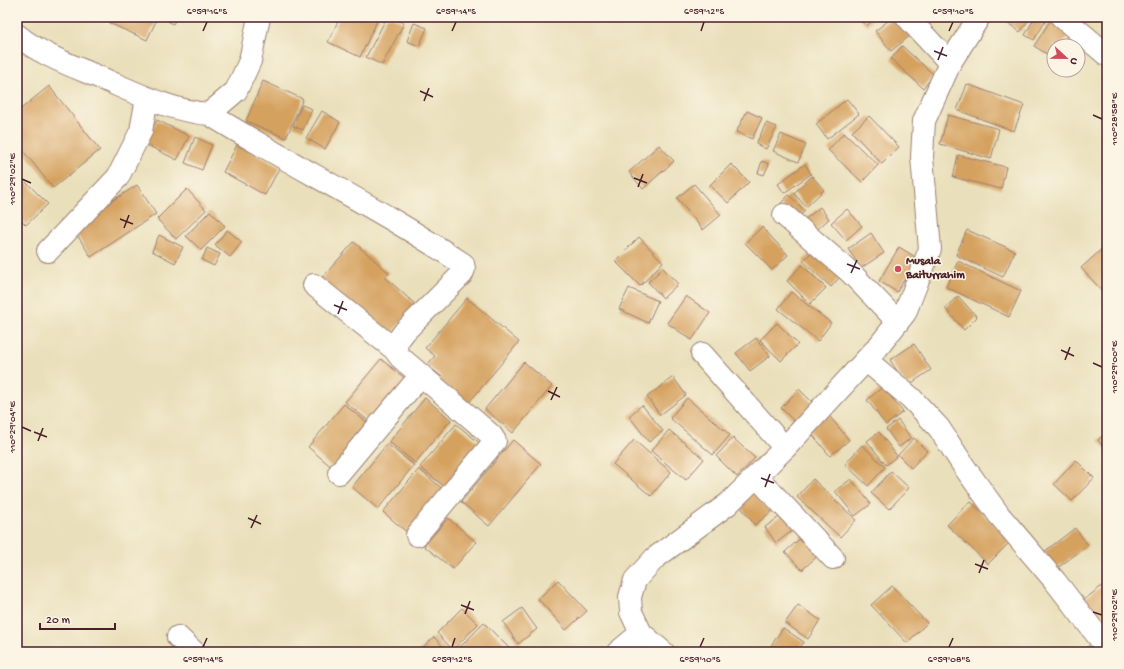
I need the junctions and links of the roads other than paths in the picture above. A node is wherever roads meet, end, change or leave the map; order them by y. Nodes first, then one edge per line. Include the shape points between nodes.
1 (259, 17) edge
2 (907, 17) edge
3 (979, 17) edge
4 (1062, 17) edge
5 (17, 35) edge
6 (1107, 55) edge
7 (950, 63) junction
8 (147, 98) junction
9 (209, 114) junction
10 (784, 215) dead end
11 (48, 251) dead end
12 (314, 285) dead end
13 (898, 322) junction
14 (394, 349) junction
15 (702, 354) dead end
16 (866, 360) junction
17 (421, 374) junction
18 (785, 448) junction
19 (339, 473) dead end
20 (756, 476) junction
21 (418, 535) dead end
22 (833, 558) dead end
23 (641, 633) junction
24 (178, 636) dead end
25 (1107, 648) edge
26 (194, 652) edge
27 (618, 652) edge
28 (663, 652) edge

1 - 9 street via 250,61 236,91
2 - 7 street
3 - 7 street
4 - 6 street
5 - 8 street via 26,43 62,61
7 - 13 street via 924,121 922,139 930,249 910,302
8 - 9 street via 191,112
8 - 11 street via 141,131 118,177
9 - 14 street via 428,241 463,264 462,274 405,331
10 - 13 street via 851,273
12 - 14 street
13 - 16 street
14 - 17 street
15 - 18 street
16 - 18 street
16 - 25 street via 911,398 939,428 999,515
17 - 19 street
17 - 21 street via 495,441
18 - 20 street
20 - 22 street
20 - 23 street via 728,504 655,558 635,580 630,597 631,612
23 - 27 street
23 - 28 street
24 - 26 street

